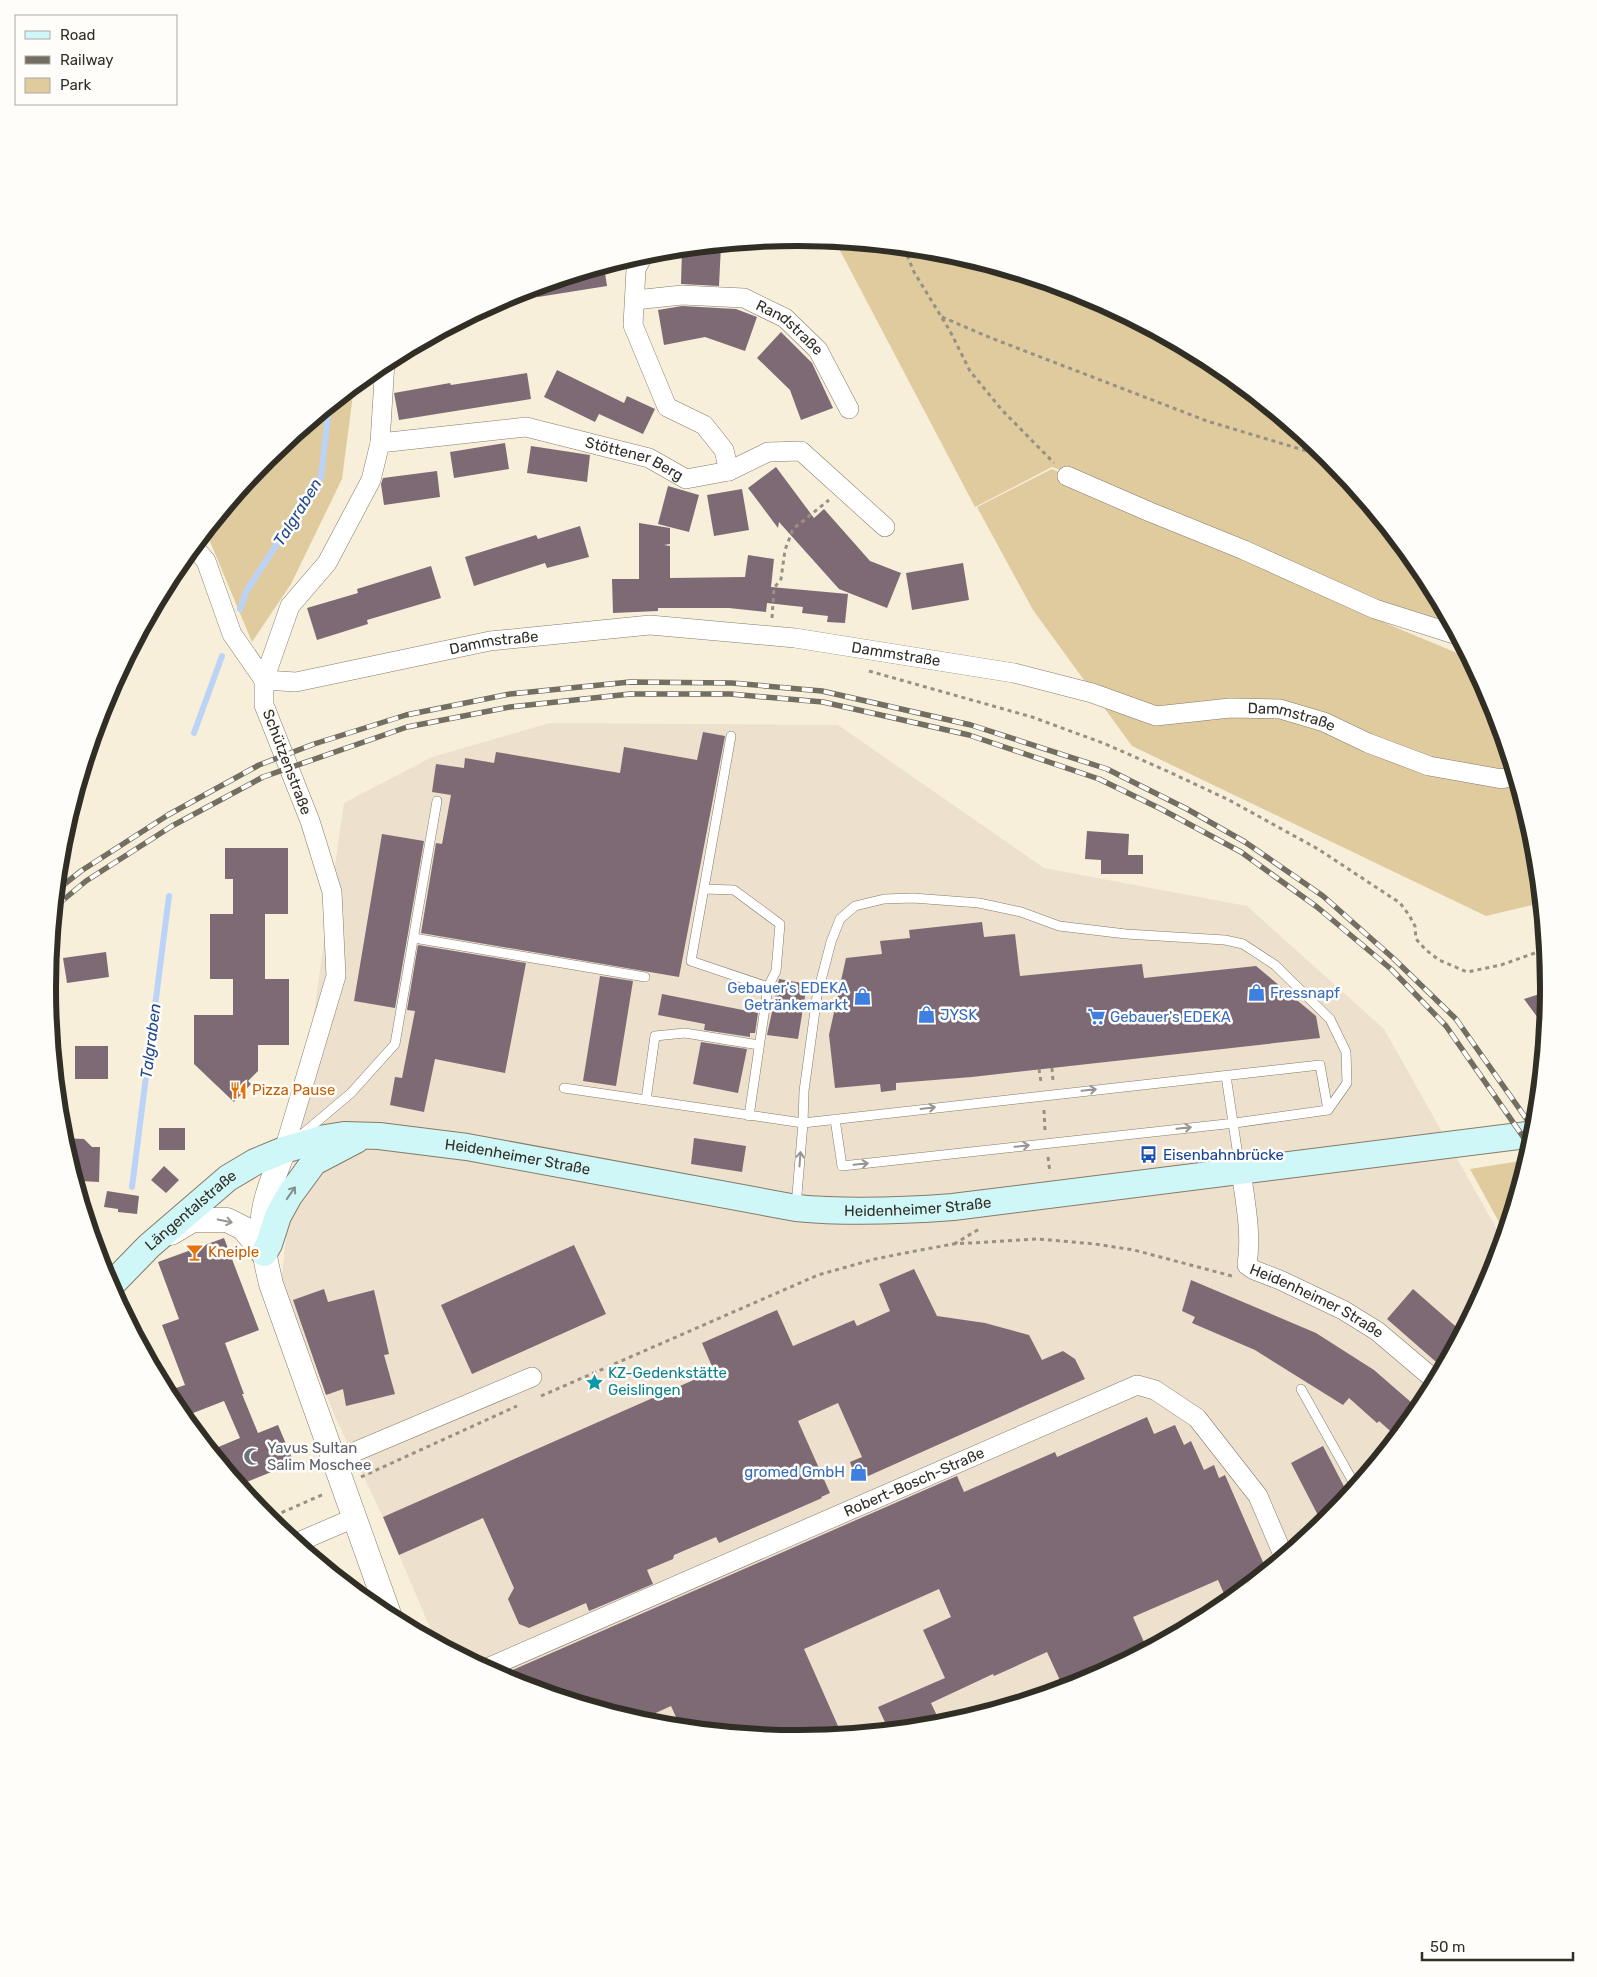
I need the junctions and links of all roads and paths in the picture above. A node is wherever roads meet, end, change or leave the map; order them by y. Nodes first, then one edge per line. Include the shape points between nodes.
1 (907, 255) edge
2 (638, 265) edge
3 (635, 300) junction
4 (942, 317) junction
5 (384, 372) edge
6 (849, 409) dead end
7 (380, 443) junction
8 (1311, 452) edge
9 (729, 471) junction
10 (1067, 476) joint
11 (843, 488) junction
12 (885, 527) dead end
13 (199, 552) edge
14 (1449, 633) edge
15 (770, 636) junction
16 (887, 677) dead end
17 (264, 680) junction
18 (731, 736) dead end
19 (1509, 777) edge
20 (437, 801) dead end
21 (704, 889) junction
22 (414, 938) junction
23 (1539, 951) edge
24 (645, 977) dead end
25 (768, 988) junction
26 (759, 1046) junction
27 (1039, 1069) dead end
28 (1226, 1076) junction
29 (564, 1088) dead end
30 (1041, 1088) dead end
31 (646, 1100) junction
32 (1328, 1110) junction
33 (749, 1116) junction
34 (835, 1119) junction
35 (803, 1123) junction
36 (1235, 1123) junction
37 (1526, 1135) edge
38 (379, 1136) junction
39 (284, 1150) junction
40 (1048, 1156) dead end
41 (1241, 1170) junction
42 (1050, 1176) dead end
43 (796, 1208) junction
44 (982, 1227) dead end
45 (953, 1244) junction
46 (149, 1246) junction
47 (264, 1253) junction
48 (1241, 1279) dead end
49 (116, 1280) edge
50 (1431, 1376) edge
51 (532, 1377) dead end
52 (1300, 1389) dead end
53 (532, 1400) dead end
54 (523, 1404) dead end
55 (333, 1461) junction
56 (1353, 1482) edge
57 (343, 1485) junction
58 (276, 1515) edge
59 (354, 1518) junction
60 (302, 1540) edge
61 (1282, 1551) edge
62 (386, 1606) edge
63 (493, 1664) edge

1 - 4 path
2 - 3 street
3 - 6 street, Randstraße via 682,295 744,298 785,318 818,350
3 - 9 street via 633,325 667,407 704,425 724,450
4 - 8 path via 1207,421
4 - 10 path via 970,371 1001,409
5 - 7 street, Schützenstraße
7 - 9 street, Stöttener Berg via 526,427 649,458 686,479
7 - 17 street, Schützenstraße via 371,480 327,563 290,606
9 - 11 street, Stöttener Berg via 768,452 801,451
10 - 14 street via 1375,609
11 - 12 street, Stöttener Berg
11 - 15 path via 793,529 785,550 781,579 774,588
13 - 17 street via 206,561 232,634
15 - 17 street, Dammstraße via 650,625 490,640 296,682
15 - 19 street, Dammstraße via 1014,673 1092,693 1156,716 1230,708 1280,709 1324,722 1429,766 1502,779
16 - 23 path via 1032,717 1103,743 1229,800 1318,849 1400,903 1415,926 1416,938 1426,950 1453,967 1467,972 1501,965
17 - 39 street, Schützenstraße via 264,705 310,821 332,892 336,976
18 - 21 lane
20 - 22 lane
21 - 25 lane via 734,890 780,924 776,971
21 - 25 lane via 691,961
22 - 24 lane
22 - 39 lane via 395,1044 351,1093
25 - 26 lane
26 - 31 lane via 685,1033 655,1036
26 - 33 lane
27 - 30 path
28 - 32 lane via 1320,1065
34 -> 28 lane
28 - 36 lane
29 - 31 lane
31 - 33 lane
32 - 35 lane via 1347,1083 1346,1052 1330,1019 1274,965 1243,944 1059,926 1021,912 979,903 914,898 884,899 855,906 840,919 817,996 804,1091
32 - 36 lane
33 - 35 lane
34 - 35 lane
34 -> 36 lane via 842,1166
43 -> 35 lane
36 - 41 lane
37 - 41 main road, Heidenheimer Straße
38 - 39 main road, Heidenheimer Straße via 335,1136
38 - 43 main road, Heidenheimer Straße via 467,1147
47 -> 38 main road via 278,1216 314,1162 353,1141
39 - 46 main road, Längentalstraße via 228,1178
39 - 47 street via 263,1213
40 - 42 path
41 - 43 main road, Heidenheimer Straße via 954,1207 881,1212
41 - 50 street, Heidenheimer Straße via 1250,1249 1247,1265 1343,1310 1376,1331
44 - 45 path
45 - 48 path via 1038,1239 1095,1244 1171,1259
45 - 53 path via 875,1259 818,1275
46 -> 47 street via 193,1220 227,1220 243,1228
46 - 49 main road, Längentalstraße
47 - 55 street via 271,1284
51 - 55 street
52 - 56 lane
54 - 57 path
55 - 57 street
57 - 58 path
57 - 59 street
59 - 60 street
59 - 62 street
61 - 63 street, Robert-Bosch-Straße via 1258,1496 1198,1418 1155,1390 1137,1385

